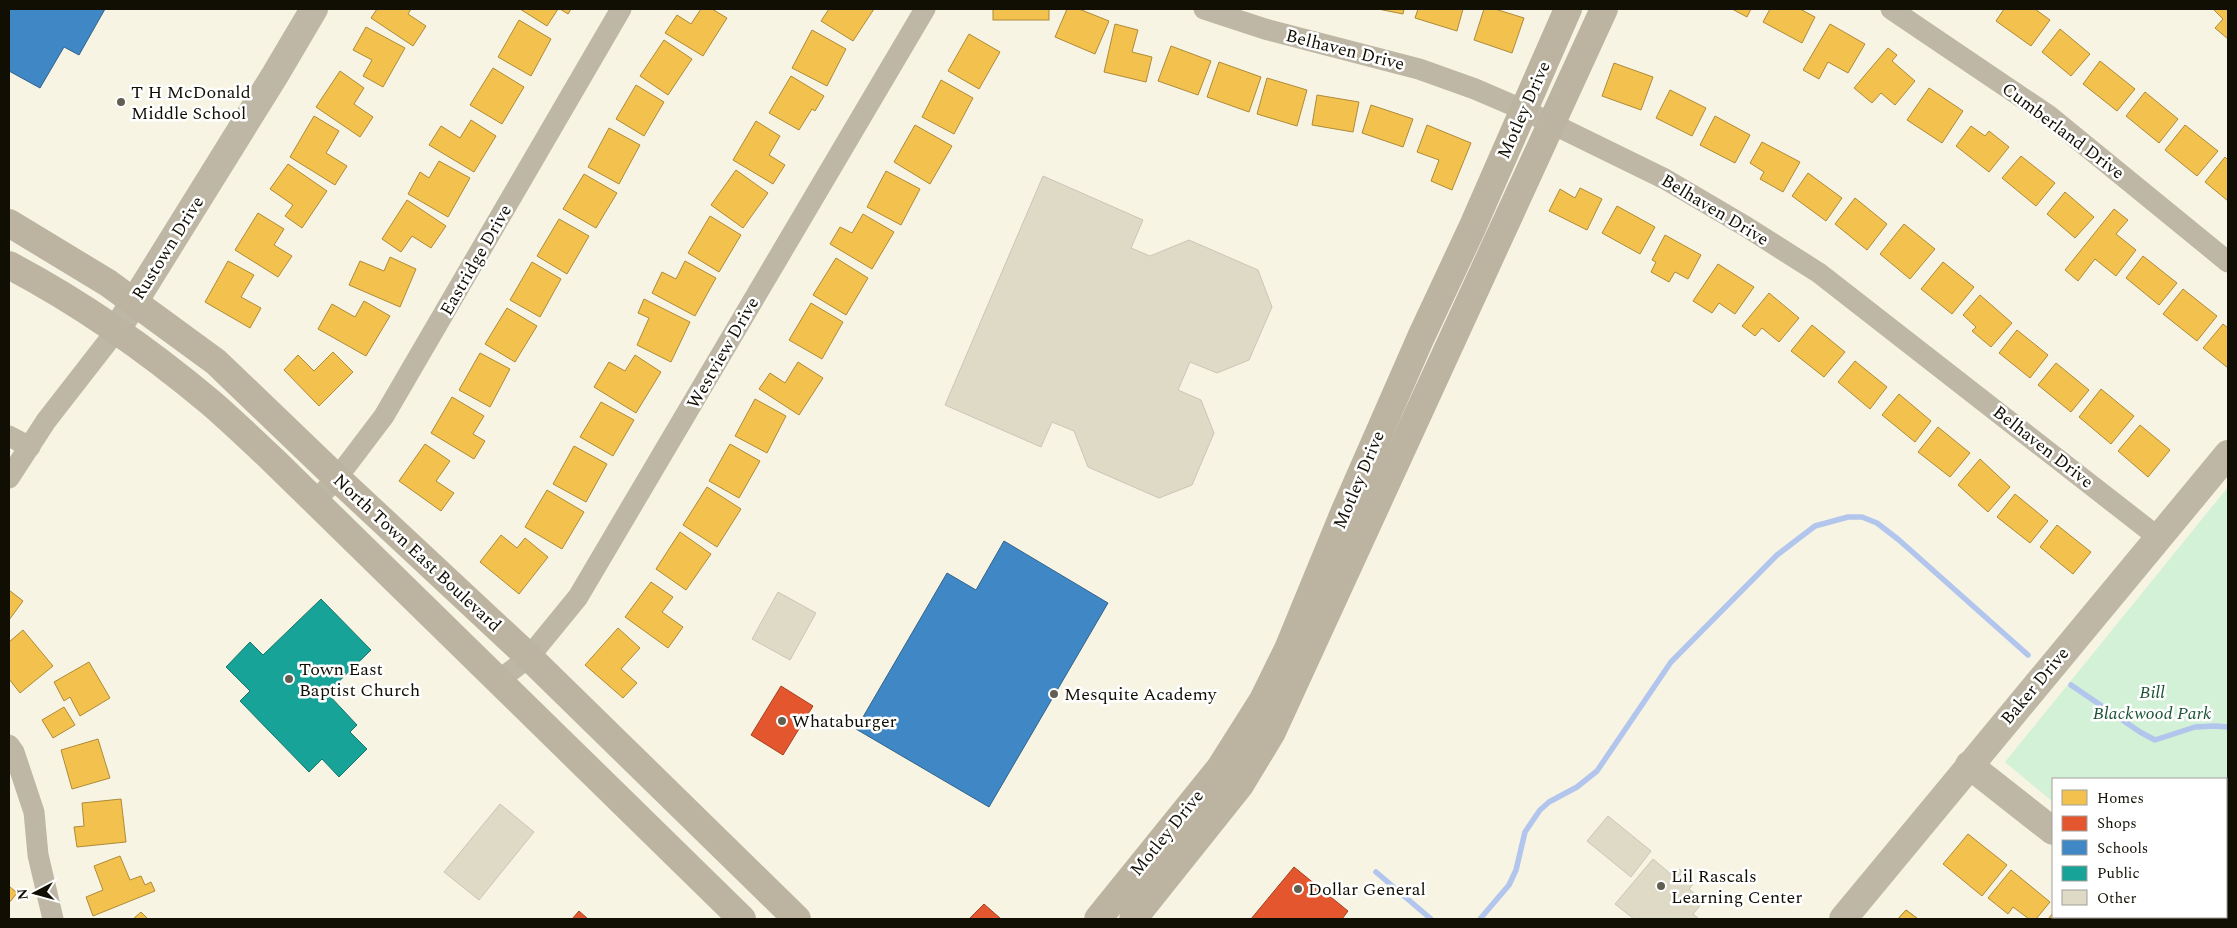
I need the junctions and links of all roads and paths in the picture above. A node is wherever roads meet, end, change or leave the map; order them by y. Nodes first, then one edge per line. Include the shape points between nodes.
1 (314, 9) edge
2 (621, 9) edge
3 (925, 9) edge
4 (1204, 9) edge
5 (1568, 9) edge
6 (1604, 9) edge
7 (1891, 9) edge
8 (1524, 110) junction
9 (1553, 124) junction
10 (9, 223) edge
11 (2228, 262) edge
12 (9, 265) edge
13 (1454, 267) junction
14 (1482, 277) junction
15 (134, 303) junction
16 (116, 330) junction
17 (9, 436) edge
18 (30, 446) junction
19 (2228, 454) edge
20 (9, 478) edge
21 (337, 478) junction
22 (315, 501) junction
23 (2159, 538) junction
24 (529, 657) junction
25 (498, 681) junction
26 (9, 745) edge
27 (1969, 765) junction
28 (1230, 777) junction
29 (2052, 830) edge
30 (734, 858) junction
31 (708, 886) junction
32 (53, 919) edge
33 (742, 919) edge
34 (797, 919) edge
35 (1098, 919) edge
36 (1133, 919) edge
37 (1843, 919) edge

1 - 15 street, Rustown Drive
2 - 21 street, Eastridge Drive via 384,416
3 - 24 street, Westview Drive via 619,530 578,597
4 - 8 street, Belhaven Drive via 1265,29 1419,69
5 - 8 main road, Motley Drive
6 - 9 main road, Motley Drive
7 - 11 street, Cumberland Drive via 2048,115
8 - 9 street, Belhaven Drive
8 - 13 main road, Motley Drive
9 - 14 main road, Motley Drive
9 - 23 street, Belhaven Drive via 1665,179 1818,273
10 - 15 main road, North Town East Boulevard via 108,283
12 - 16 main road, North Town East Boulevard
13 - 14 main road
13 - 28 main road, Motley Drive
14 - 28 main road, Motley Drive via 1272,732
15 - 16 street, Rustown Drive
15 - 21 main road, North Town East Boulevard via 216,362
16 - 18 street, Rustown Drive
16 - 22 main road, North Town East Boulevard via 211,402
17 - 18 street
18 - 20 street, Rustown Drive
19 - 23 street, Baker Drive
21 - 22 street, Eastridge Drive
21 - 24 main road, North Town East Boulevard
22 - 25 main road, North Town East Boulevard
23 - 27 street, Baker Drive
24 - 25 street, Westview Drive
24 - 30 main road, North Town East Boulevard
25 - 31 main road, North Town East Boulevard
26 - 32 street via 34,812 38,855
27 - 29 street
27 - 37 street, Baker Drive
28 - 35 main road, Motley Drive
28 - 36 main road, Motley Drive
30 - 31 main road
30 - 34 main road, North Town East Boulevard
31 - 33 main road, North Town East Boulevard

